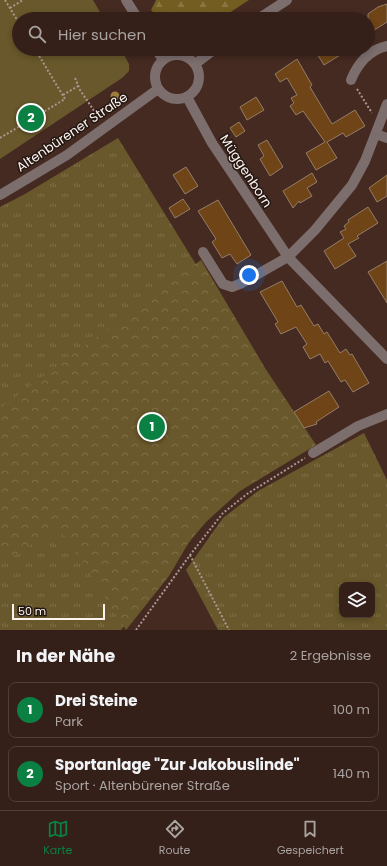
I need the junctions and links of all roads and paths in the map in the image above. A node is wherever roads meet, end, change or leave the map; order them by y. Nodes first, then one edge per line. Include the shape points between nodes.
1 (5, 0) edge
2 (23, 0) edge
3 (126, 0) edge
4 (287, 0) edge
5 (10, 8) junction
6 (12, 12) edge
7 (134, 12) edge
8 (269, 12) edge
9 (387, 46) edge
10 (375, 51) edge
11 (39, 56) edge
12 (160, 56) edge
13 (173, 56) edge
14 (180, 56) edge
15 (206, 56) edge
16 (366, 56) edge
17 (163, 60) junction
18 (195, 64) junction
19 (75, 78) dead end
20 (351, 80) joint
21 (78, 86) junction
22 (158, 89) junction
23 (62, 95) junction
24 (187, 97) junction
25 (387, 104) edge
26 (105, 127) junction
27 (378, 130) junction
28 (0, 138) edge
29 (387, 138) edge
30 (0, 196) edge
31 (203, 252) dead end
32 (288, 257) junction
33 (387, 359) edge
34 (387, 414) edge
35 (313, 453) joint
36 (190, 555) junction
37 (136, 630) edge
38 (229, 630) edge

1 - 5 path
2 - 5 path
3 - 7 street
4 - 8 street
5 - 6 path
9 - 10 street
11 - 23 path
12 - 17 street
13 - 17 street
14 - 18 street via 190,59
15 - 18 street
16 - 20 street
17 - 22 street via 155,74
18 - 24 street via 199,82
19 - 21 path
20 - 27 path
21 - 23 path
21 - 26 path
22 - 24 street via 168,98
22 - 26 street, Altenbürener Straße
23 - 28 path via 65,99
24 - 32 street, Müggenborn via 212,143
25 - 27 street
26 - 30 street, Altenbürener Straße
27 - 29 street
27 - 32 street via 365,161 348,190 315,230
31 - 32 street via 223,284 232,287 242,284
32 - 33 street, Müggenborn
34 - 35 street via 358,426
35 - 36 path via 223,513
36 - 37 path
36 - 38 path

